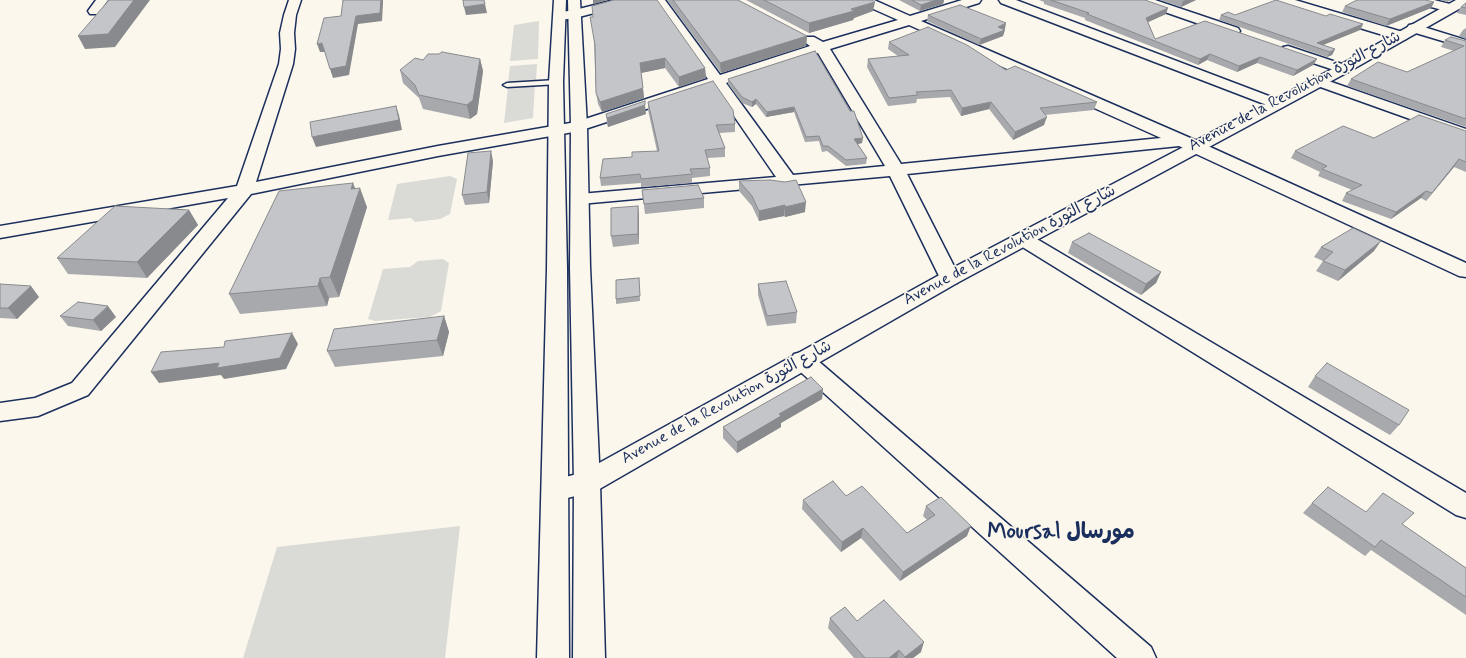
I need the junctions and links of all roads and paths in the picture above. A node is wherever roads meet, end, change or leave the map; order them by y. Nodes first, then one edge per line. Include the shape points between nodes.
1 (102, 0) edge
2 (295, 0) edge
3 (629, 0) edge
4 (659, 0) edge
5 (864, 0) edge
6 (975, 0) edge
7 (1005, 0) edge
8 (1143, 0) edge
9 (1282, 0) edge
10 (1420, 0) edge
11 (1458, 4) edge
12 (567, 7) edge
13 (94, 11) dead end
14 (910, 20) junction
15 (795, 32) edge
16 (1407, 32) junction
17 (1247, 36) edge
18 (1466, 44) edge
19 (1277, 46) edge
20 (822, 47) junction
21 (1343, 69) junction
22 (718, 80) junction
23 (556, 82) junction
24 (1320, 82) junction
25 (508, 85) dead end
26 (1277, 104) junction
27 (579, 126) junction
28 (556, 130) junction
29 (1466, 134) edge
30 (1188, 144) junction
31 (896, 170) junction
32 (788, 181) junction
33 (245, 190) junction
34 (580, 199) junction
35 (3, 234) edge
36 (1023, 239) junction
37 (1466, 271) edge
38 (950, 278) junction
39 (802, 360) junction
40 (0, 412) edge
41 (587, 483) junction
42 (555, 490) junction
43 (1466, 507) edge
44 (553, 658) edge
45 (589, 658) edge
46 (1140, 658) edge

1 - 13 street
2 - 33 street via 287,33 286,64
3 - 12 street
4 - 22 street
5 - 14 street
6 - 14 street
7 - 26 street
8 - 17 street
9 - 16 street
10 - 11 street
11 - 16 street, Avenue de la Revolution شارع الثورة
12 - 23 street
12 - 27 street
14 - 20 street
14 - 30 street
15 - 20 street
16 - 18 street
16 - 21 street, Avenue de la Revolution شارع الثورة
19 - 21 street
20 - 22 street
20 - 31 street
21 - 24 street, Avenue de la Revolution شارع الثورة
22 - 27 street
22 - 32 street
23 - 25 lane
23 - 28 street
24 - 26 street, Avenue de la Revolution شارع الثورة
24 - 29 street
26 - 30 street, Avenue de la Revolution شارع الثورة
27 - 28 street
27 - 34 street
28 - 33 street
28 - 42 street
30 - 31 street
30 - 36 street, Avenue de la Revolution شارع الثورة
30 - 37 street
31 - 32 street
31 - 38 street
32 - 34 street
33 - 35 street
33 - 40 street via 80,389 38,407
34 - 41 street
36 - 38 street, Avenue de la Revolution شارع الثورة
36 - 43 street
38 - 39 street, Avenue de la Revolution شارع الثورة
39 - 41 street, Avenue de la Revolution شارع الثورة
39 - 46 street
41 - 42 street, Avenue de la Revolution شارع الثورة
41 - 45 street
42 - 44 street

